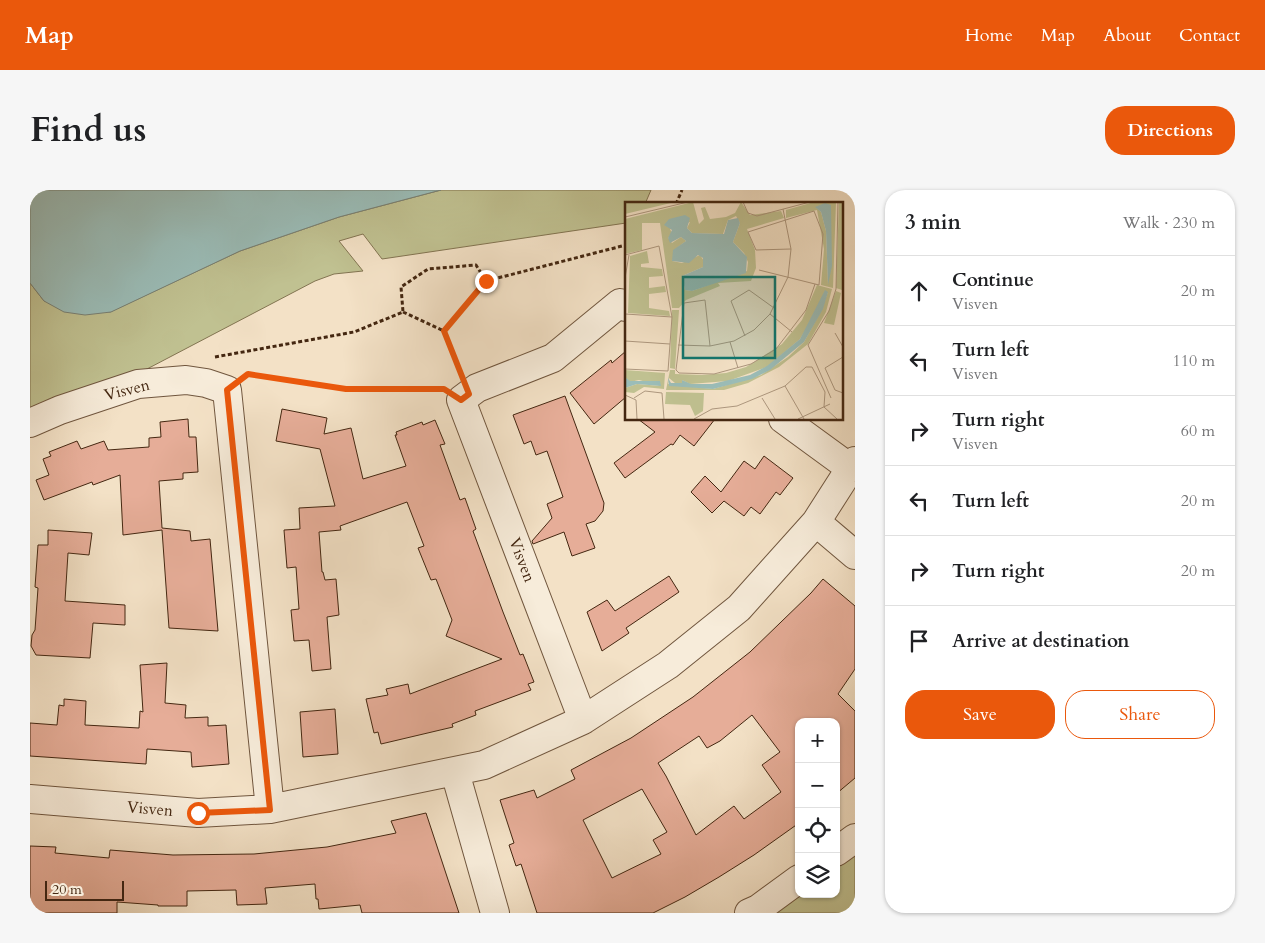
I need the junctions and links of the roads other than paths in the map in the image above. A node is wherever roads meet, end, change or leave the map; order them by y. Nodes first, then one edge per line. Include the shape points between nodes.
1 (625, 306) edge
2 (785, 420) edge
3 (30, 423) edge
4 (852, 464) edge
5 (816, 522) junction
6 (855, 555) edge
7 (583, 720) junction
8 (455, 772) junction
9 (30, 799) edge
10 (270, 810) junction
11 (855, 838) edge
12 (840, 849) edge
13 (795, 882) edge
14 (495, 913) edge
15 (749, 913) edge

1 - 7 street, Visven via 620,303 553,358 477,388 465,397
2 - 4 street, Visven
3 - 10 street, Visven via 138,384 186,380 227,390
4 - 5 street, Visven
5 - 6 street
5 - 7 street, Visven via 739,608 668,665
7 - 8 street, Visven via 484,765
8 - 10 street, Visven
8 - 14 street
9 - 10 street, Visven via 198,813
11 - 12 street
13 - 15 street

